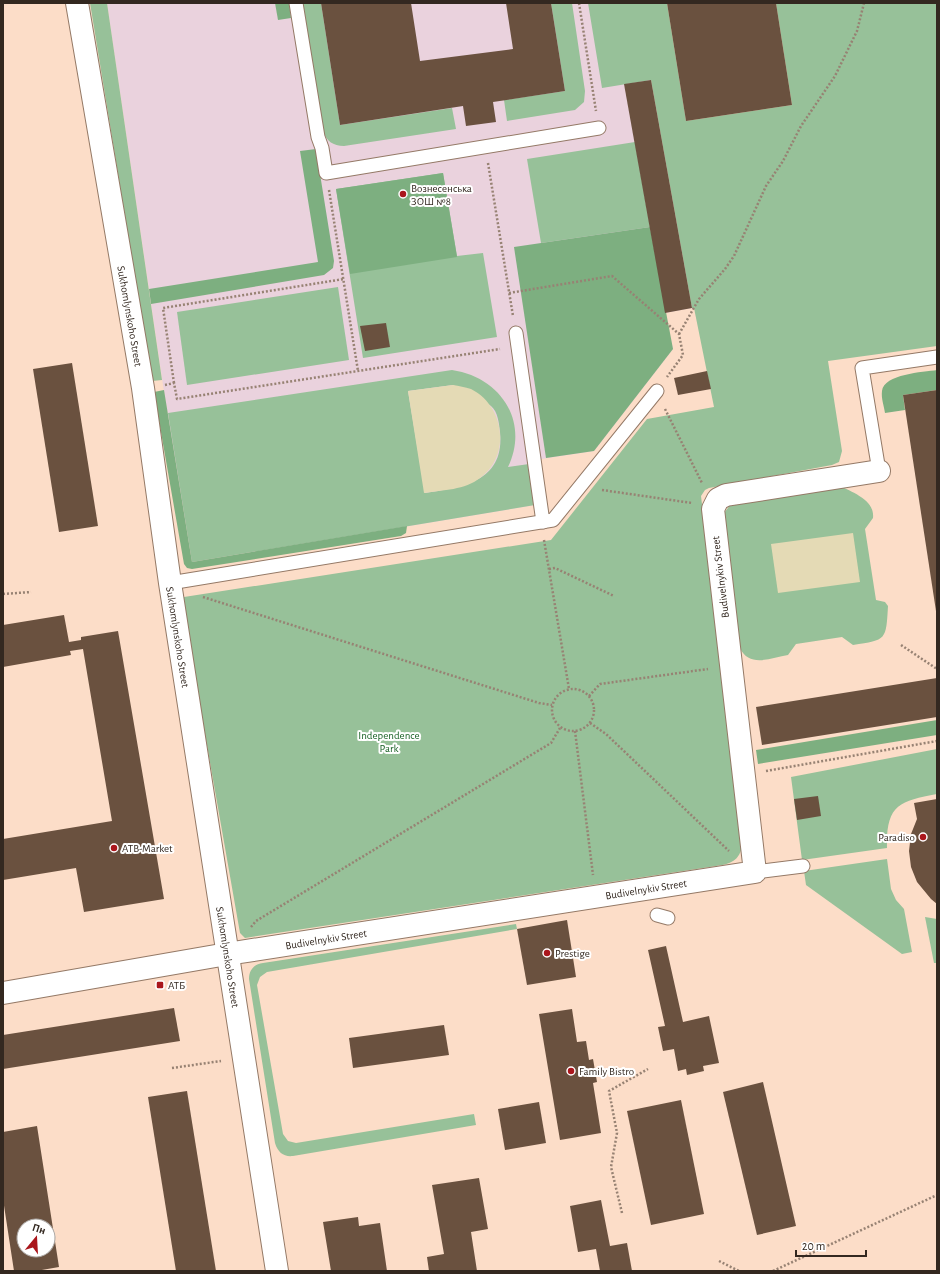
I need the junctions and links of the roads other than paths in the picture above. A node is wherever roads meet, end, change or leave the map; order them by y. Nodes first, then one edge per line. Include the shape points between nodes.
1 (77, 3) edge
2 (296, 3) edge
3 (599, 128) road end
4 (516, 333) road end
5 (937, 357) edge
6 (656, 391) road end
7 (878, 471) joint
8 (543, 522) junction
9 (170, 583) junction
10 (803, 866) dead end
11 (755, 872) junction
12 (227, 954) junction
13 (3, 993) edge
14 (277, 1271) edge

1 - 9 street, Sukhomlynskoho Street via 143,388
2 - 3 lane via 326,173
4 - 8 lane
5 - 7 lane via 862,368
6 - 8 lane via 553,520
7 - 11 street, Budivelnykiv Street via 726,494 718,499 712,512
8 - 9 lane
9 - 12 street, Sukhomlynskoho Street
10 - 11 lane
11 - 12 street, Budivelnykiv Street
12 - 13 street, Budivelnykiv Street
12 - 14 street, Sukhomlynskoho Street

